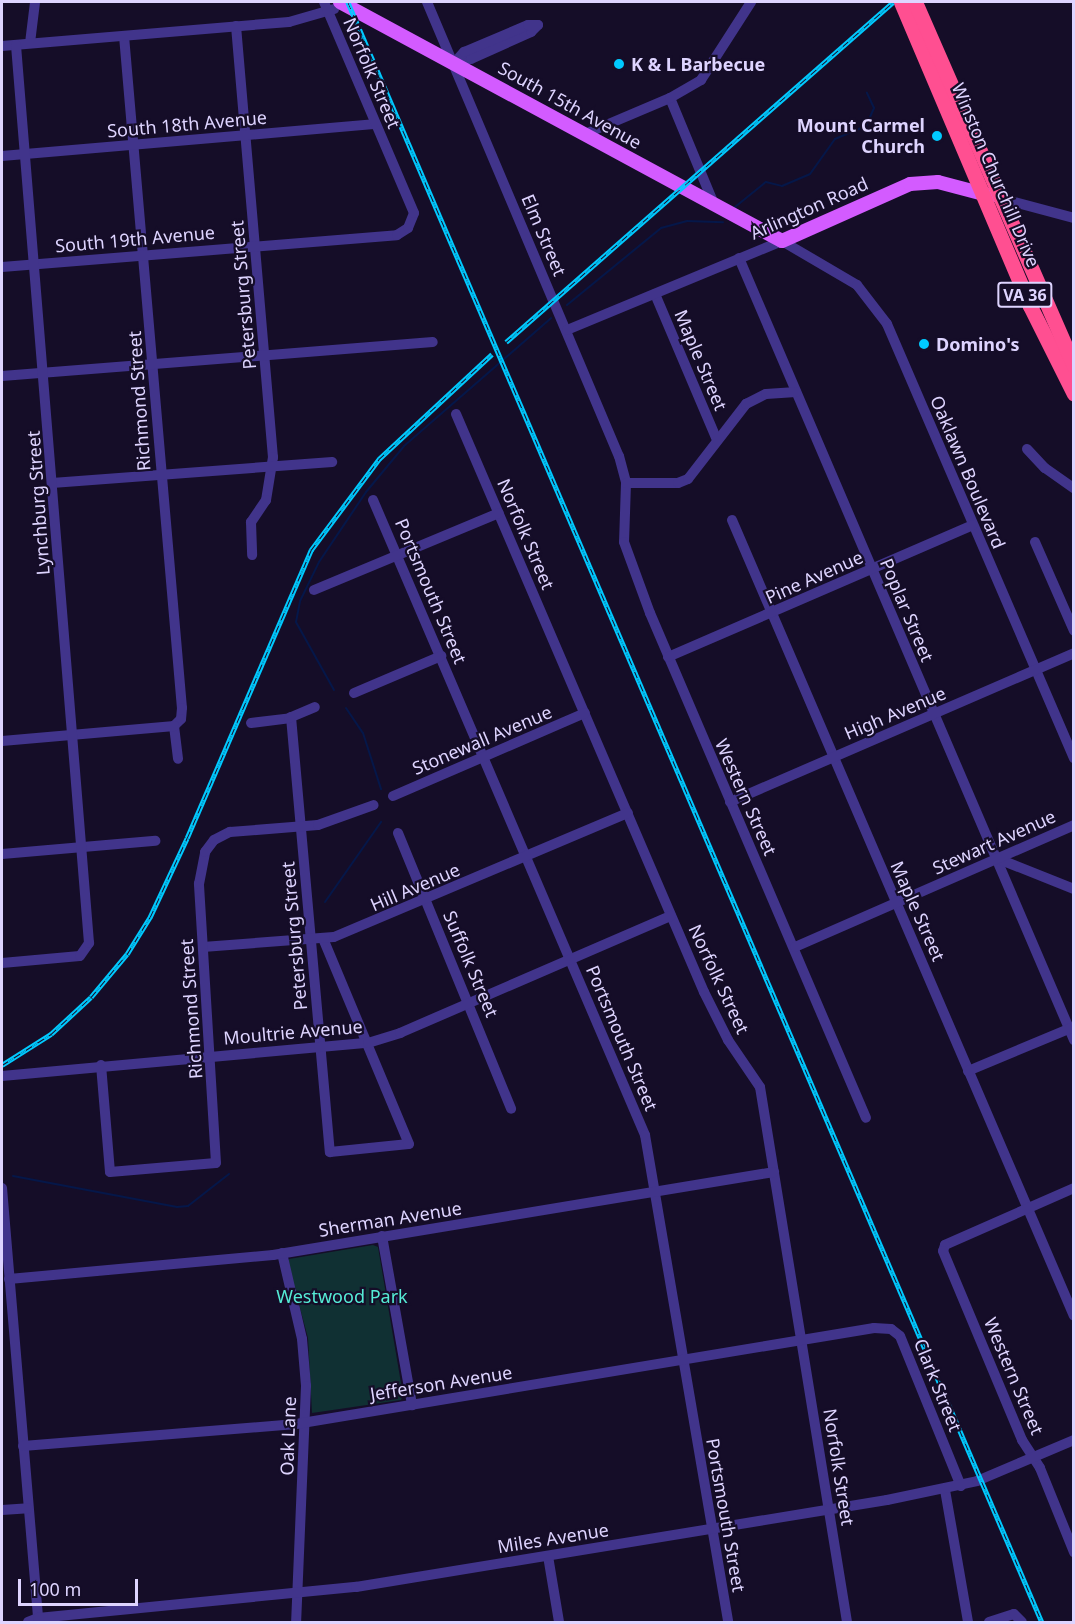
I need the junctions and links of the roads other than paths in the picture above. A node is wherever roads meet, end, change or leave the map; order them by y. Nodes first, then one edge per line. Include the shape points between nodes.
1 (35, 2) edge
2 (427, 2) edge
3 (751, 2) edge
4 (901, 2) edge
5 (915, 2) edge
6 (343, 3) edge
7 (326, 7) edge
8 (236, 26) junction
9 (124, 36) junction
10 (30, 44) junction
11 (16, 45) junction
12 (2, 46) edge
13 (454, 63) junction
14 (670, 98) junction
15 (374, 124) junction
16 (585, 134) junction
17 (246, 136) junction
18 (135, 145) junction
19 (26, 154) junction
20 (2, 156) edge
21 (982, 194) junction
22 (999, 198) junction
23 (714, 204) junction
24 (1074, 218) edge
25 (411, 224) joint
26 (782, 241) junction
27 (256, 246) junction
28 (144, 255) junction
29 (739, 258) junction
30 (35, 264) junction
31 (2, 267) edge
32 (655, 294) junction
33 (567, 330) junction
34 (433, 342) dead end
35 (265, 355) junction
36 (153, 364) junction
37 (1074, 366) edge
38 (44, 373) junction
39 (2, 376) edge
40 (796, 392) junction
41 (1074, 394) edge
42 (456, 414) dead end
43 (717, 440) junction
44 (1027, 449) dead end
45 (332, 462) dead end
46 (271, 467) junction
47 (161, 474) junction
48 (52, 483) junction
49 (626, 483) junction
50 (1072, 484) edge
51 (373, 500) dead end
52 (499, 513) junction
53 (732, 520) dead end
54 (973, 525) junction
55 (1035, 542) dead end
56 (252, 555) dead end
57 (397, 555) junction
58 (872, 568) junction
59 (314, 590) dead end
60 (771, 614) junction
61 (1074, 631) edge
62 (1074, 653) edge
63 (441, 656) junction
64 (668, 657) junction
65 (1035, 671) junction
66 (354, 693) dead end
67 (315, 707) dead end
68 (585, 713) junction
69 (933, 715) junction
70 (291, 717) junction
71 (251, 723) dead end
72 (174, 726) junction
73 (73, 735) junction
74 (2, 741) edge
75 (483, 757) junction
76 (834, 757) junction
77 (178, 759) dead end
78 (1074, 759) edge
79 (393, 796) dead end
80 (730, 802) junction
81 (374, 805) dead end
82 (628, 813) junction
83 (1074, 825) edge
84 (301, 828) junction
85 (398, 833) dead end
86 (155, 841) dead end
87 (82, 846) junction
88 (2, 854) edge
89 (527, 857) junction
90 (996, 858) junction
91 (1074, 889) edge
92 (425, 900) junction
93 (896, 903) junction
94 (671, 916) junction
95 (323, 938) junction
96 (311, 939) junction
97 (203, 947) junction
98 (795, 947) junction
99 (571, 960) junction
100 (2, 963) edge
101 (470, 1002) junction
102 (1072, 1032) edge
103 (368, 1043) junction
104 (321, 1047) junction
105 (211, 1056) junction
106 (101, 1065) junction
107 (968, 1071) junction
108 (2, 1076) edge
109 (511, 1109) dead end
110 (867, 1118) dead end
111 (774, 1172) junction
112 (2, 1188) edge
113 (1074, 1188) edge
114 (656, 1192) junction
115 (1028, 1209) junction
116 (382, 1236) junction
117 (282, 1254) junction
118 (7, 1286) edge
119 (1074, 1316) edge
120 (860, 1330) joint
121 (801, 1341) junction
122 (684, 1359) junction
123 (412, 1405) junction
124 (306, 1422) junction
125 (1074, 1440) edge
126 (23, 1446) junction
127 (1034, 1457) junction
128 (961, 1486) junction
129 (945, 1490) junction
130 (28, 1508) junction
131 (2, 1510) edge
132 (829, 1510) junction
133 (711, 1529) junction
134 (1074, 1552) edge
135 (548, 1556) junction
136 (294, 1595) junction
137 (1020, 1619) edge
138 (33, 1620) edge
139 (296, 1623) edge
140 (559, 1623) edge
141 (728, 1623) edge
142 (847, 1623) edge
143 (968, 1623) edge
144 (989, 1623) edge

1 - 10 street
2 - 13 street, Elm Street
3 - 14 street via 710,72
4 - 21 highway, Winston Churchill Drive
5 - 22 highway, Winston Churchill Drive
6 - 7 street
6 - 13 main road, South 15th Avenue
7 - 8 street via 310,18
7 - 15 street, Norfolk Street
8 - 9 street
8 - 17 street, Petersburg Street
9 - 10 street
9 - 18 street, Richmond Street
10 - 11 street
11 - 12 street
11 - 19 street, Lynchburg Street
13 - 13 street via 531,32 538,25 528,25 464,52
13 - 16 main road, South 15th Avenue
13 - 33 street, Elm Street
14 - 16 street
14 - 23 street
15 - 17 street, South 18th Avenue
15 - 25 street, Norfolk Street via 414,213
16 - 23 main road, South 15th Avenue
17 - 18 street, South 18th Avenue
17 - 27 street, Petersburg Street
18 - 19 street, South 18th Avenue
18 - 28 street, Richmond Street
19 - 20 street, South 18th Avenue
19 - 30 street, Lynchburg Street
21 - 22 main road, Arlington Road
21 - 26 main road, Arlington Road via 938,182 910,184
21 - 41 highway, Winston Churchill Drive / VA 36 via 1030,306
22 - 24 street, Arlington Road
22 - 37 highway, Winston Churchill Drive / VA 36
23 - 26 main road, South 15th Avenue
25 - 27 street, South 19th Avenue via 397,235
26 - 29 street, Arlington Road
26 - 54 street, Oaklawn Boulevard via 853,282 878,309
27 - 28 street, South 19th Avenue
27 - 35 street, Petersburg Street
28 - 30 street, South 19th Avenue
28 - 36 street, Richmond Street
29 - 32 street, Arlington Road
29 - 40 street, Poplar Street
30 - 31 street, South 19th Avenue
30 - 38 street, Lynchburg Street
32 - 33 street, Arlington Road
32 - 43 street, Maple Street
33 - 49 street, Elm Street via 619,456
34 - 35 street
35 - 36 street
35 - 46 street, Petersburg Street
36 - 38 street
36 - 47 street, Richmond Street
38 - 39 street
38 - 48 street, Lynchburg Street
40 - 43 street via 766,394 746,404
40 - 58 street, Poplar Street
42 - 52 street, Norfolk Street
43 - 49 street via 683,482
44 - 50 street via 1045,468
45 - 46 street
46 - 47 street
46 - 56 street, Petersburg Street via 266,500 251,522
47 - 48 street
47 - 72 street, Richmond Street via 182,708 182,719
48 - 73 street, Lynchburg Street
49 - 64 street, Western Street via 624,542
51 - 57 street, Portsmouth Street
52 - 57 street
52 - 68 street, Norfolk Street
53 - 60 street, Maple Street
54 - 58 street, Pine Avenue
54 - 65 street, Oaklawn Boulevard
55 - 61 street
57 - 59 street
57 - 63 street, Portsmouth Street
58 - 60 street, Pine Avenue
58 - 69 street, Poplar Street
60 - 64 street, Pine Avenue
60 - 76 street, Maple Street
62 - 65 street, High Avenue
63 - 66 street
63 - 75 street, Portsmouth Street
64 - 80 street, Western Street
65 - 69 street, High Avenue
65 - 78 street, Oaklawn Boulevard
67 - 70 street
68 - 75 street, Stonewall Avenue
68 - 82 street, Norfolk Street
69 - 76 street, High Avenue
69 - 90 street, Poplar Street
70 - 71 street
70 - 84 street, Petersburg Street
72 - 73 street
72 - 77 street, Richmond Street
73 - 74 street
73 - 87 street, Lynchburg Street
75 - 79 street, Stonewall Avenue
75 - 89 street, Portsmouth Street
76 - 80 street, High Avenue
76 - 93 street, Maple Street
80 - 98 street, Western Street
81 - 84 street
82 - 89 street, Hill Avenue
82 - 94 street, Norfolk Street
83 - 90 street, Stewart Avenue
84 - 96 street, Petersburg Street
84 - 97 street, Richmond Street via 231,832 214,840 205,852 199,884
85 - 92 street, Suffolk Street
86 - 87 street
87 - 88 street
87 - 100 street, Lynchburg Street via 89,943 80,956
89 - 92 street, Hill Avenue
89 - 99 street, Portsmouth Street
90 - 91 street
90 - 93 street, Stewart Avenue
90 - 102 street, Poplar Street
92 - 95 street, Hill Avenue
92 - 101 street, Suffolk Street
93 - 98 street, Stewart Avenue
93 - 107 street, Maple Street
94 - 99 street, Moultrie Avenue
94 - 111 street, Norfolk Street via 718,1023 760,1087
95 - 96 street, Hill Avenue
95 - 103 street
96 - 97 street, Hill Avenue
96 - 104 street, Petersburg Street
97 - 105 street, Richmond Street
98 - 110 street, Western Street
99 - 101 street, Moultrie Avenue
99 - 114 street, Portsmouth Street via 643,1127
101 - 103 street, Moultrie Avenue
101 - 109 street, Suffolk Street
102 - 107 street
103 - 104 street, Moultrie Avenue
103 - 104 street, Petersburg Street via 409,1144 330,1152
104 - 105 street, Moultrie Avenue
105 - 106 street, Moultrie Avenue
105 - 106 street, Richmond Street via 216,1163 175,1169 110,1172
106 - 108 street, Moultrie Avenue
107 - 115 street, Maple Street
111 - 114 street, Sherman Avenue
111 - 121 street, Norfolk Street
112 - 118 street
113 - 115 street
114 - 116 street, Sherman Avenue
114 - 122 street, Portsmouth Street
115 - 119 street, Maple Street
115 - 127 street, Western Street via 945,1245 943,1251 1022,1440
116 - 117 street, Sherman Avenue
116 - 123 street
117 - 118 street, Sherman Avenue
117 - 124 street, Oak Lane via 302,1339
118 - 126 street
120 - 121 street, Jefferson Avenue
120 - 128 street, Clark Street via 891,1329 900,1336
121 - 122 street, Jefferson Avenue
121 - 132 street, Norfolk Street
122 - 123 street, Jefferson Avenue
122 - 133 street, Portsmouth Street
123 - 124 street, Jefferson Avenue
124 - 126 street, Jefferson Avenue
124 - 136 street, Oak Lane
125 - 127 street, Miles Avenue
126 - 130 street
127 - 128 street, Miles Avenue
127 - 134 street, Western Street
128 - 129 street, Miles Avenue
129 - 132 street, Miles Avenue
129 - 143 street
130 - 131 street
130 - 138 street
132 - 133 street, Miles Avenue
132 - 142 street, Norfolk Street
133 - 135 street, Miles Avenue
133 - 141 street, Portsmouth Street
135 - 136 street, Miles Avenue
135 - 140 street
136 - 138 street, Miles Avenue
136 - 139 street, Oak Lane
137 - 144 street

